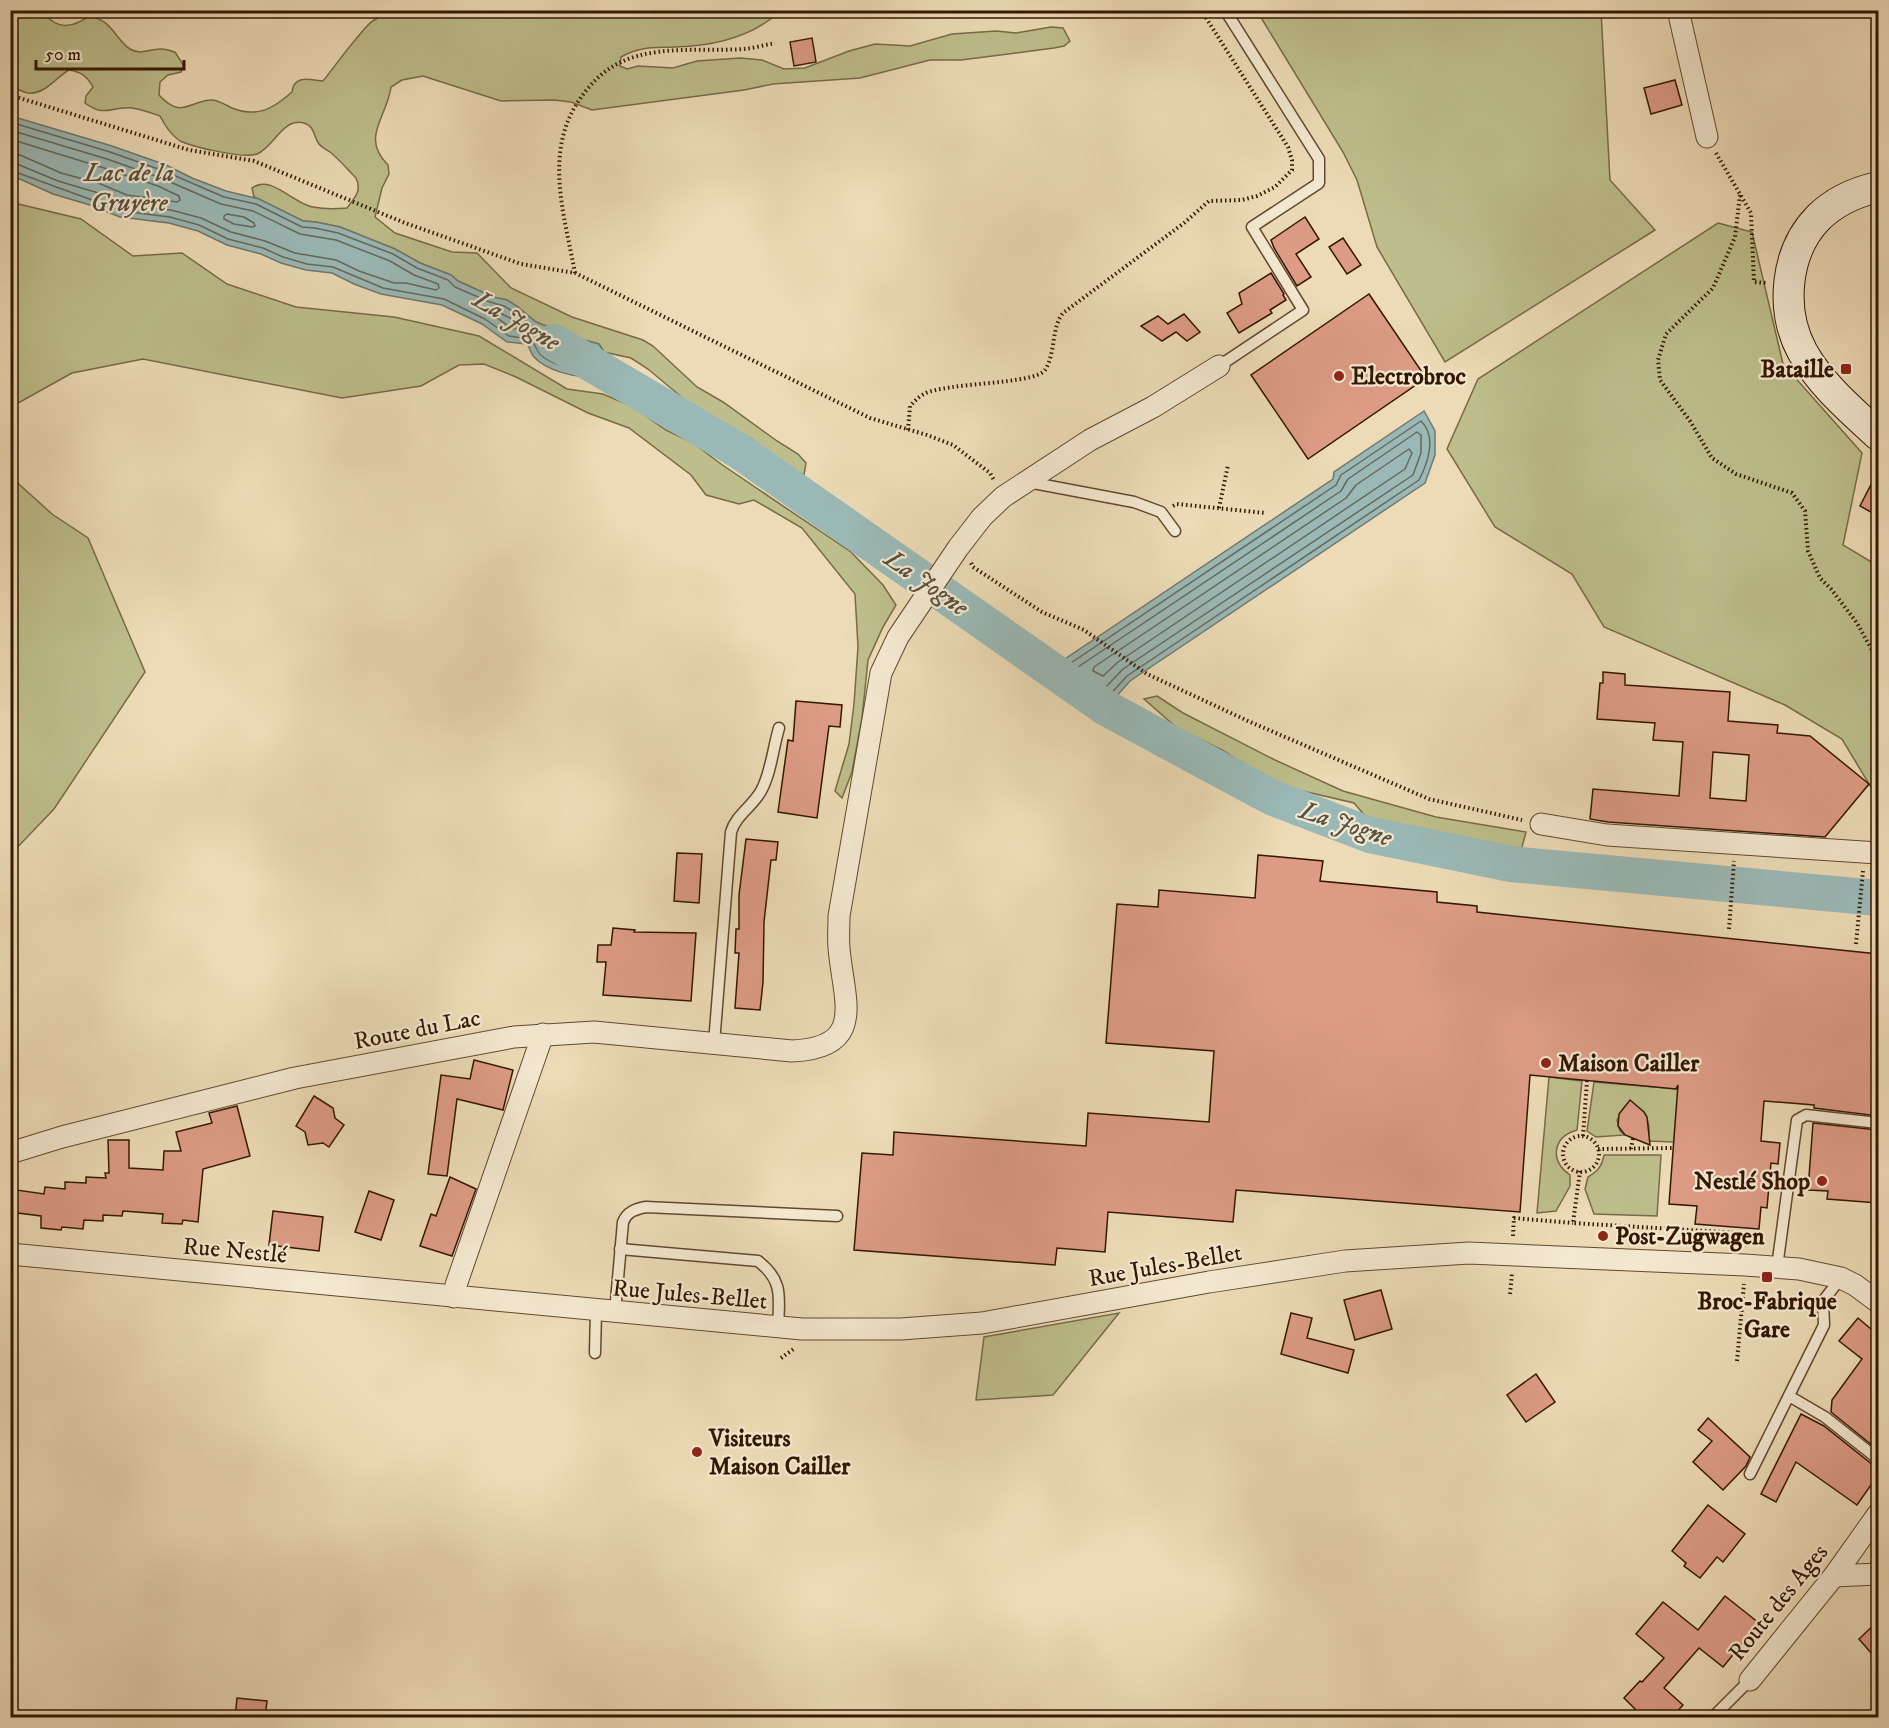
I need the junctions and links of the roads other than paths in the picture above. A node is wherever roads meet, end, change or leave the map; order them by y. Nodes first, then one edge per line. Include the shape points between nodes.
1 (1225, 10) edge
2 (1678, 10) edge
3 (1707, 137) road end
4 (1878, 187) edge
5 (1219, 366) joint
6 (1878, 435) edge
7 (1027, 482) junction
8 (1175, 531) dead end
9 (778, 728) dead end
10 (1541, 824) road end
11 (1871, 859) edge
12 (543, 1034) junction
13 (714, 1043) junction
14 (1878, 1123) edge
15 (10, 1153) edge
16 (837, 1216) dead end
17 (620, 1249) junction
18 (13, 1252) edge
19 (1777, 1268) junction
20 (1841, 1278) junction
21 (454, 1297) junction
22 (1878, 1302) edge
23 (606, 1312) junction
24 (778, 1328) junction
25 (595, 1353) dead end
26 (1789, 1396) junction
27 (1878, 1459) edge
28 (1750, 1474) dead end
29 (1878, 1514) edge
30 (1878, 1574) edge
31 (1834, 1576) junction
32 (1750, 1680) joint
33 (1712, 1718) edge

1 - 5 lane via 1318,159 1319,183 1252,227 1303,310
2 - 3 street
4 - 6 main road via 1838,202 1809,228 1797,252 1789,307 1801,349 1826,384
5 - 7 street via 1090,440
7 - 8 lane via 1122,499 1161,512
7 - 13 street, Route du Lac via 982,517 958,548 905,625 881,673 839,916 839,948 848,1008 838,1036 822,1047 792,1051
9 - 13 lane via 764,785 731,832
10 - 11 street via 1607,835
12 - 13 street, Route du Lac via 594,1032
12 - 15 street, Route du Lac via 295,1078
12 - 21 street
14 - 19 lane via 1806,1115 1797,1120
16 - 17 lane via 638,1208 628,1213 623,1222
17 - 23 lane
17 - 24 lane via 758,1261 768,1268 780,1290
18 - 21 street, Rue Nestlé
19 - 20 street, Rue Jules-Bellet via 1816,1271
19 - 24 street, Rue Jules-Bellet via 1513,1255 1429,1255 1345,1261 952,1326
20 - 22 street, Rue Jules-Bellet
20 - 26 lane via 1823,1300 1824,1325
21 - 23 street, Rue Jules-Bellet
23 - 24 street, Rue Jules-Bellet
23 - 25 lane
26 - 27 lane via 1825,1417
26 - 28 lane
29 - 31 street, Route des Ages
30 - 31 street
31 - 32 street, Route des Ages
32 - 33 lane, Route des Ages

